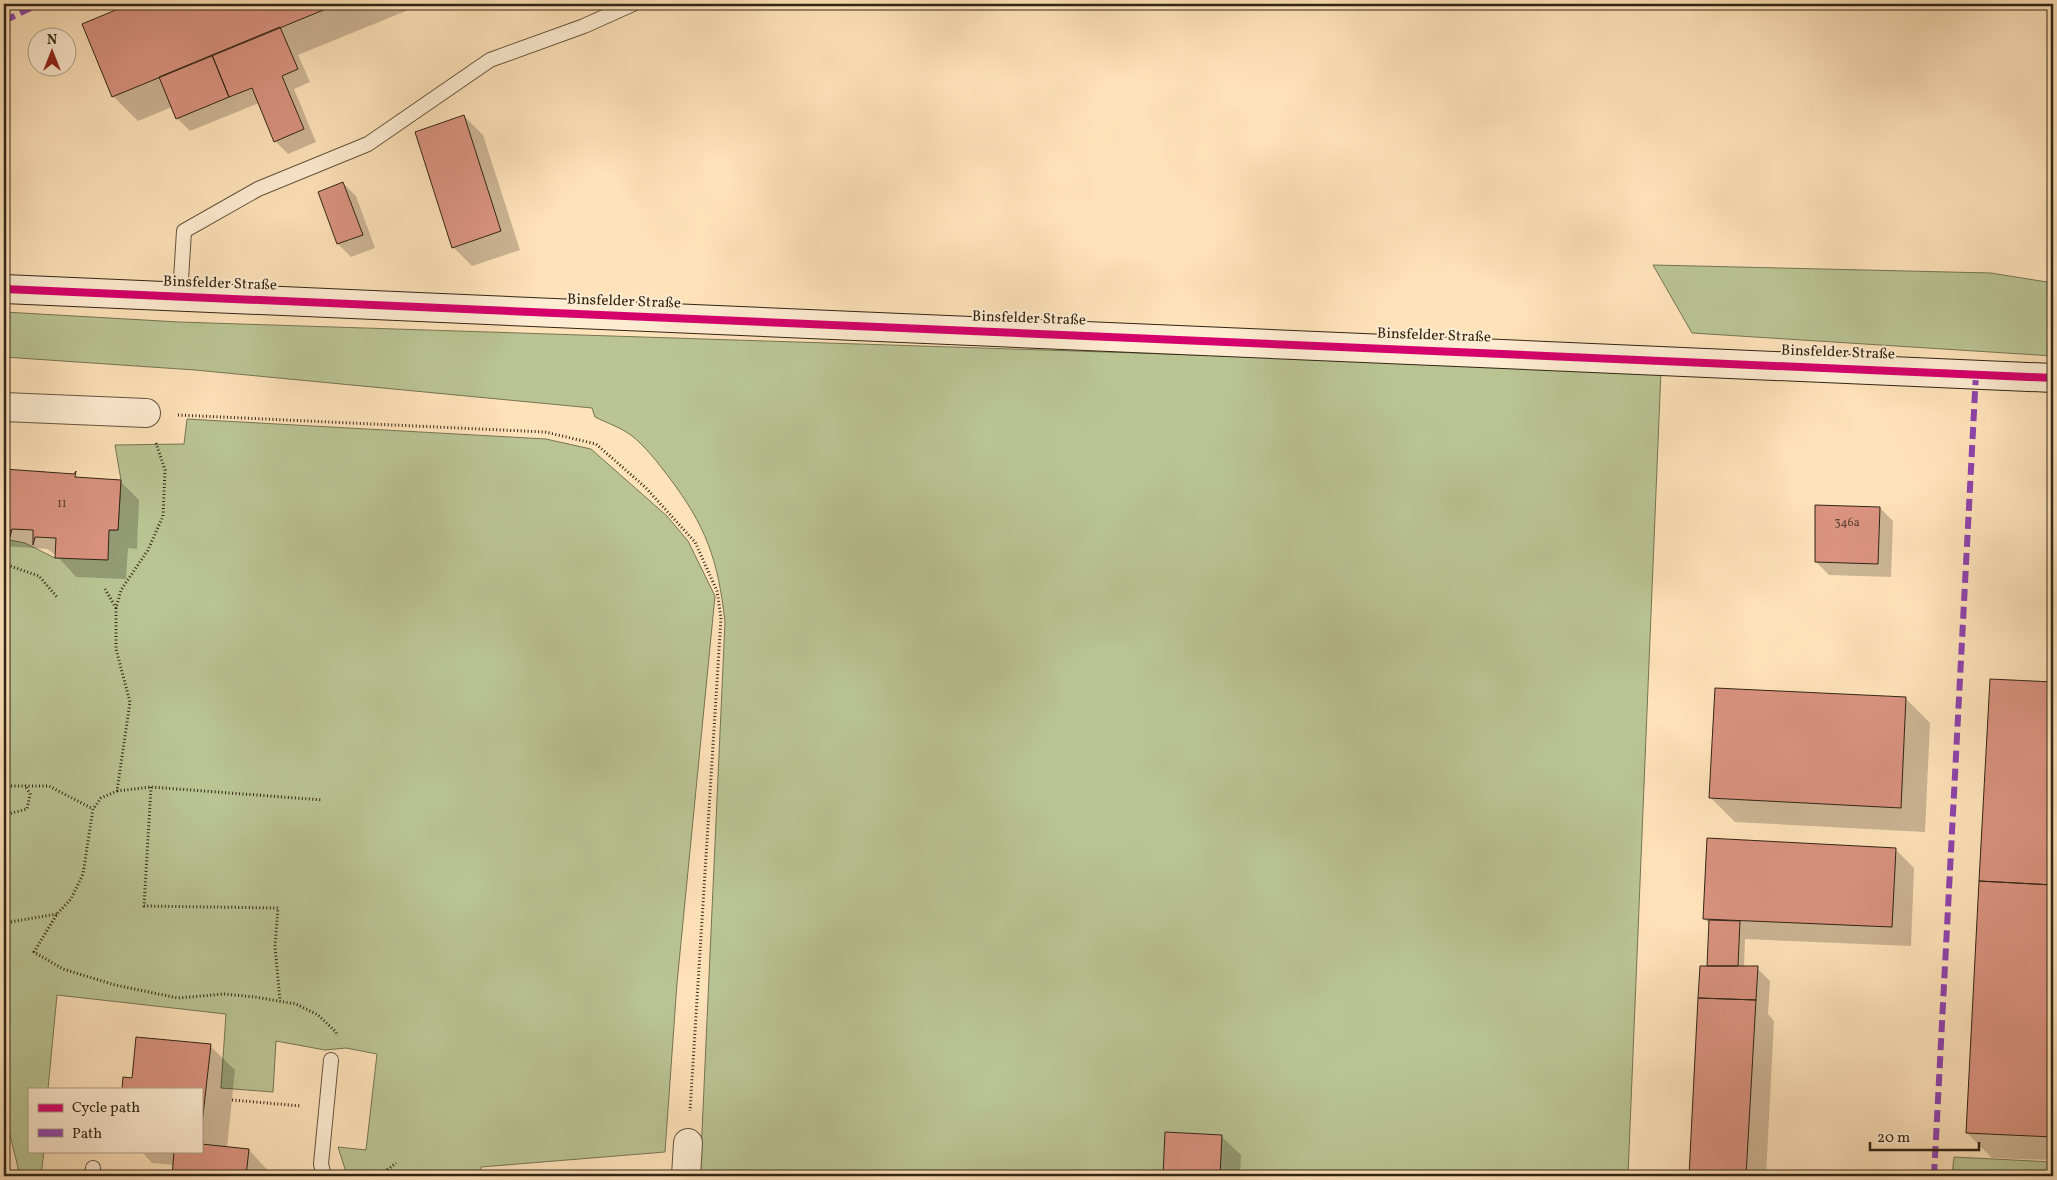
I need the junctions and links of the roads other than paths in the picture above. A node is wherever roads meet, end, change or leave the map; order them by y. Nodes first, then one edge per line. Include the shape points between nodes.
1 (633, 4) edge
2 (4, 289) edge
3 (180, 296) junction
4 (2053, 378) edge
5 (4, 407) edge
6 (146, 413) road end
7 (331, 1060) road end
8 (688, 1142) road end
9 (324, 1176) edge
10 (686, 1176) edge

1 - 3 lane via 584,26 490,60 368,144 258,188 184,231
2 - 3 street, Binsfelder Straße
3 - 4 street, Binsfelder Straße
5 - 6 street
7 - 9 lane via 322,1164
8 - 10 street

